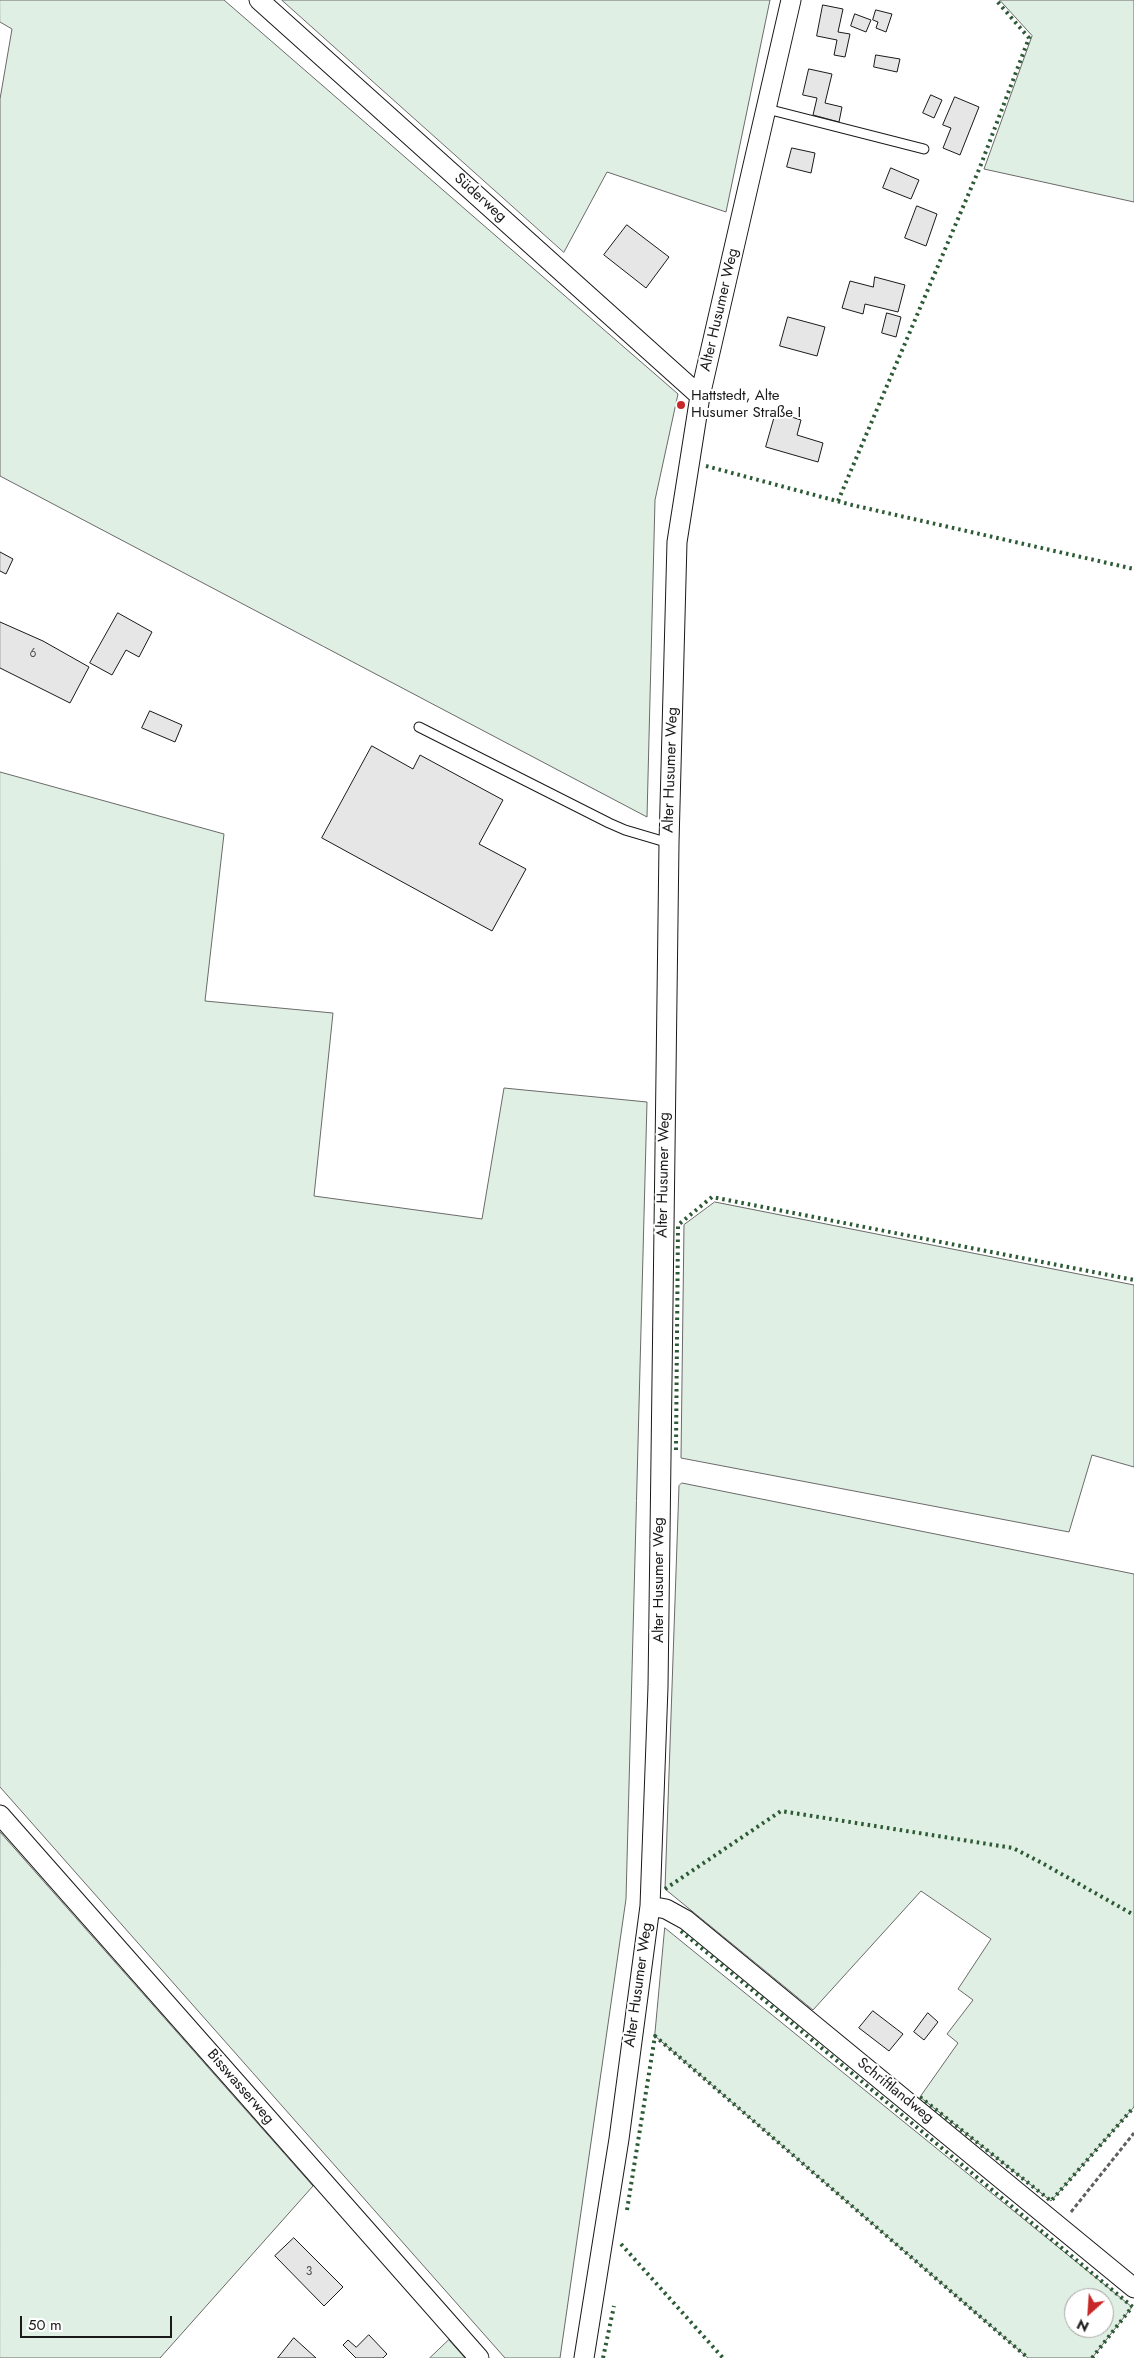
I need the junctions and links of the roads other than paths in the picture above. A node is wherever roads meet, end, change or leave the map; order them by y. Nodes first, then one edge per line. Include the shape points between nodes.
1 (260, 0) edge
2 (791, 0) edge
3 (766, 109) junction
4 (924, 149) dead end
5 (700, 396) junction
6 (419, 727) dead end
7 (669, 843) junction
8 (0, 1815) edge
9 (650, 1906) junction
10 (1134, 2288) edge
11 (479, 2358) edge
12 (584, 2358) edge

1 - 5 street, Süderweg
2 - 3 street, Alter Husumer Weg
3 - 4 lane
3 - 5 street, Alter Husumer Weg
5 - 7 street, Alter Husumer Weg via 677,542
6 - 7 lane via 609,823
7 - 9 street, Alter Husumer Weg via 658,1687
8 - 11 street, Bisswasserweg
9 - 10 street, Schriftlandweg via 666,1909 686,1920
9 - 12 street, Alter Husumer Weg via 619,2139

